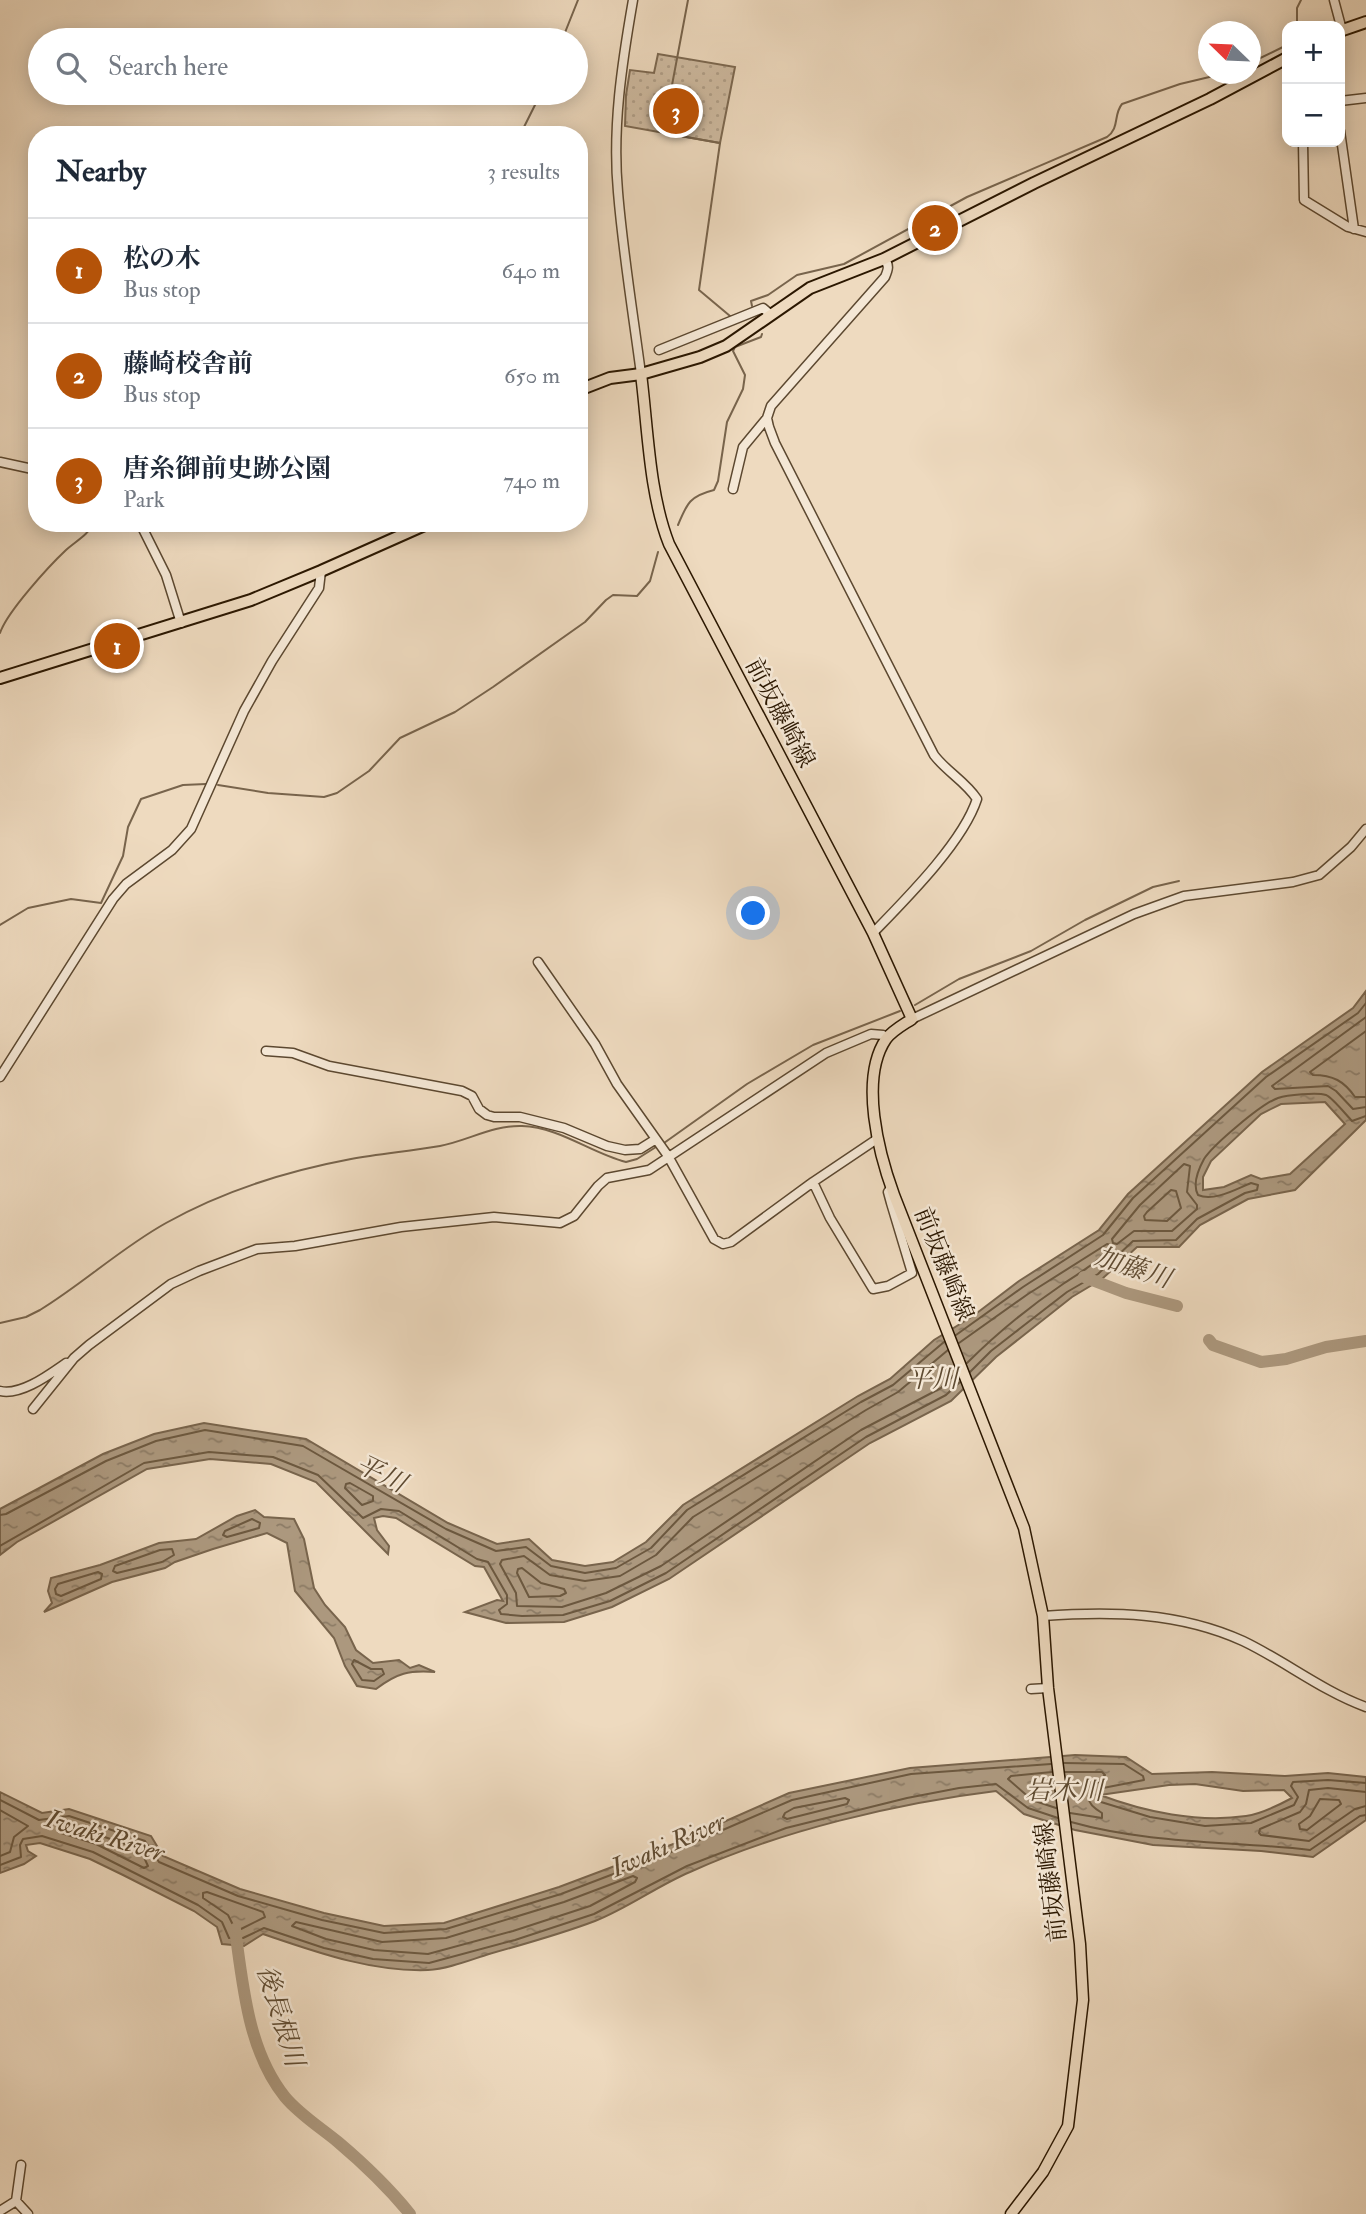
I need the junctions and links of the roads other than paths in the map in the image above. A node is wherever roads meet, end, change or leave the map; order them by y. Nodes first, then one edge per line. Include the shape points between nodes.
1 (633, 0) edge
2 (1334, 0) edge
3 (1339, 21) edge
4 (1366, 22) edge
5 (1345, 30) edge
6 (1282, 63) edge
7 (1366, 98) edge
8 (1345, 100) edge
9 (1303, 147) edge
10 (1342, 147) edge
11 (1354, 229) junction
12 (1366, 233) edge
13 (884, 259) junction
14 (770, 314) junction
15 (659, 350) dead end
16 (641, 374) junction
17 (588, 387) edge
18 (767, 418) junction
19 (0, 462) edge
20 (28, 468) edge
21 (733, 488) dead end
22 (144, 532) edge
23 (409, 532) edge
24 (321, 571) junction
25 (181, 623) junction
26 (0, 678) edge
27 (1366, 829) edge
28 (873, 933) junction
29 (538, 962) dead end
30 (912, 1019) junction
31 (887, 1039) junction
32 (266, 1051) dead end
33 (0, 1077) edge
34 (877, 1139) junction
35 (657, 1140) junction
36 (666, 1153) junction
37 (813, 1182) junction
38 (891, 1188) junction
39 (74, 1358) junction
40 (0, 1391) edge
41 (33, 1409) dead end
42 (1042, 1616) junction
43 (1048, 1688) junction
44 (1031, 1689) dead end
45 (1366, 1707) edge
46 (21, 2165) dead end
47 (16, 2201) junction
48 (0, 2211) edge
49 (28, 2214) edge
50 (1012, 2214) edge

1 - 16 street via 617,130 617,191
2 - 3 street
4 - 5 highway
6 - 13 highway
7 - 8 street
9 - 11 street via 1304,200
10 - 11 street
11 - 12 street
13 - 14 highway via 810,288
13 - 18 street via 888,263 885,277 785,388
14 - 15 street via 762,307
14 - 16 highway via 726,346
16 - 17 highway
16 - 28 main road, 前坂藤崎線 via 656,498 669,544
18 - 21 street via 743,447
18 - 28 street via 775,443 934,755 977,799 937,863
19 - 20 street
22 - 25 street via 166,575
23 - 24 highway
24 - 25 highway
24 - 33 street via 320,589 253,694 191,830 113,899
25 - 26 highway
27 - 30 street via 1319,875 1184,897 1146,910
28 - 30 main road, 前坂藤崎線
29 - 35 street
30 - 31 main road
31 - 34 main road, 前坂藤崎線 via 874,1078
31 - 36 street via 871,1034 826,1053
32 - 35 street via 462,1091 487,1115 520,1117 564,1128 607,1146 640,1149
34 - 37 street
34 - 38 main road, 前坂藤崎線
35 - 36 street
36 - 37 street via 715,1239 723,1244
36 - 39 street via 649,1170 607,1178 574,1216 560,1223 494,1217 257,1249 171,1284
37 - 38 street via 873,1289 912,1273 888,1192
38 - 42 main road, 前坂藤崎線 via 1024,1528
39 - 40 street via 34,1384
39 - 41 street
42 - 43 main road, 前坂藤崎線
42 - 45 street via 1125,1613 1210,1629 1243,1641
43 - 44 street
43 - 50 main road, 前坂藤崎線 via 1083,2000 1068,2126 1043,2172
46 - 47 street
47 - 48 street
47 - 49 street

